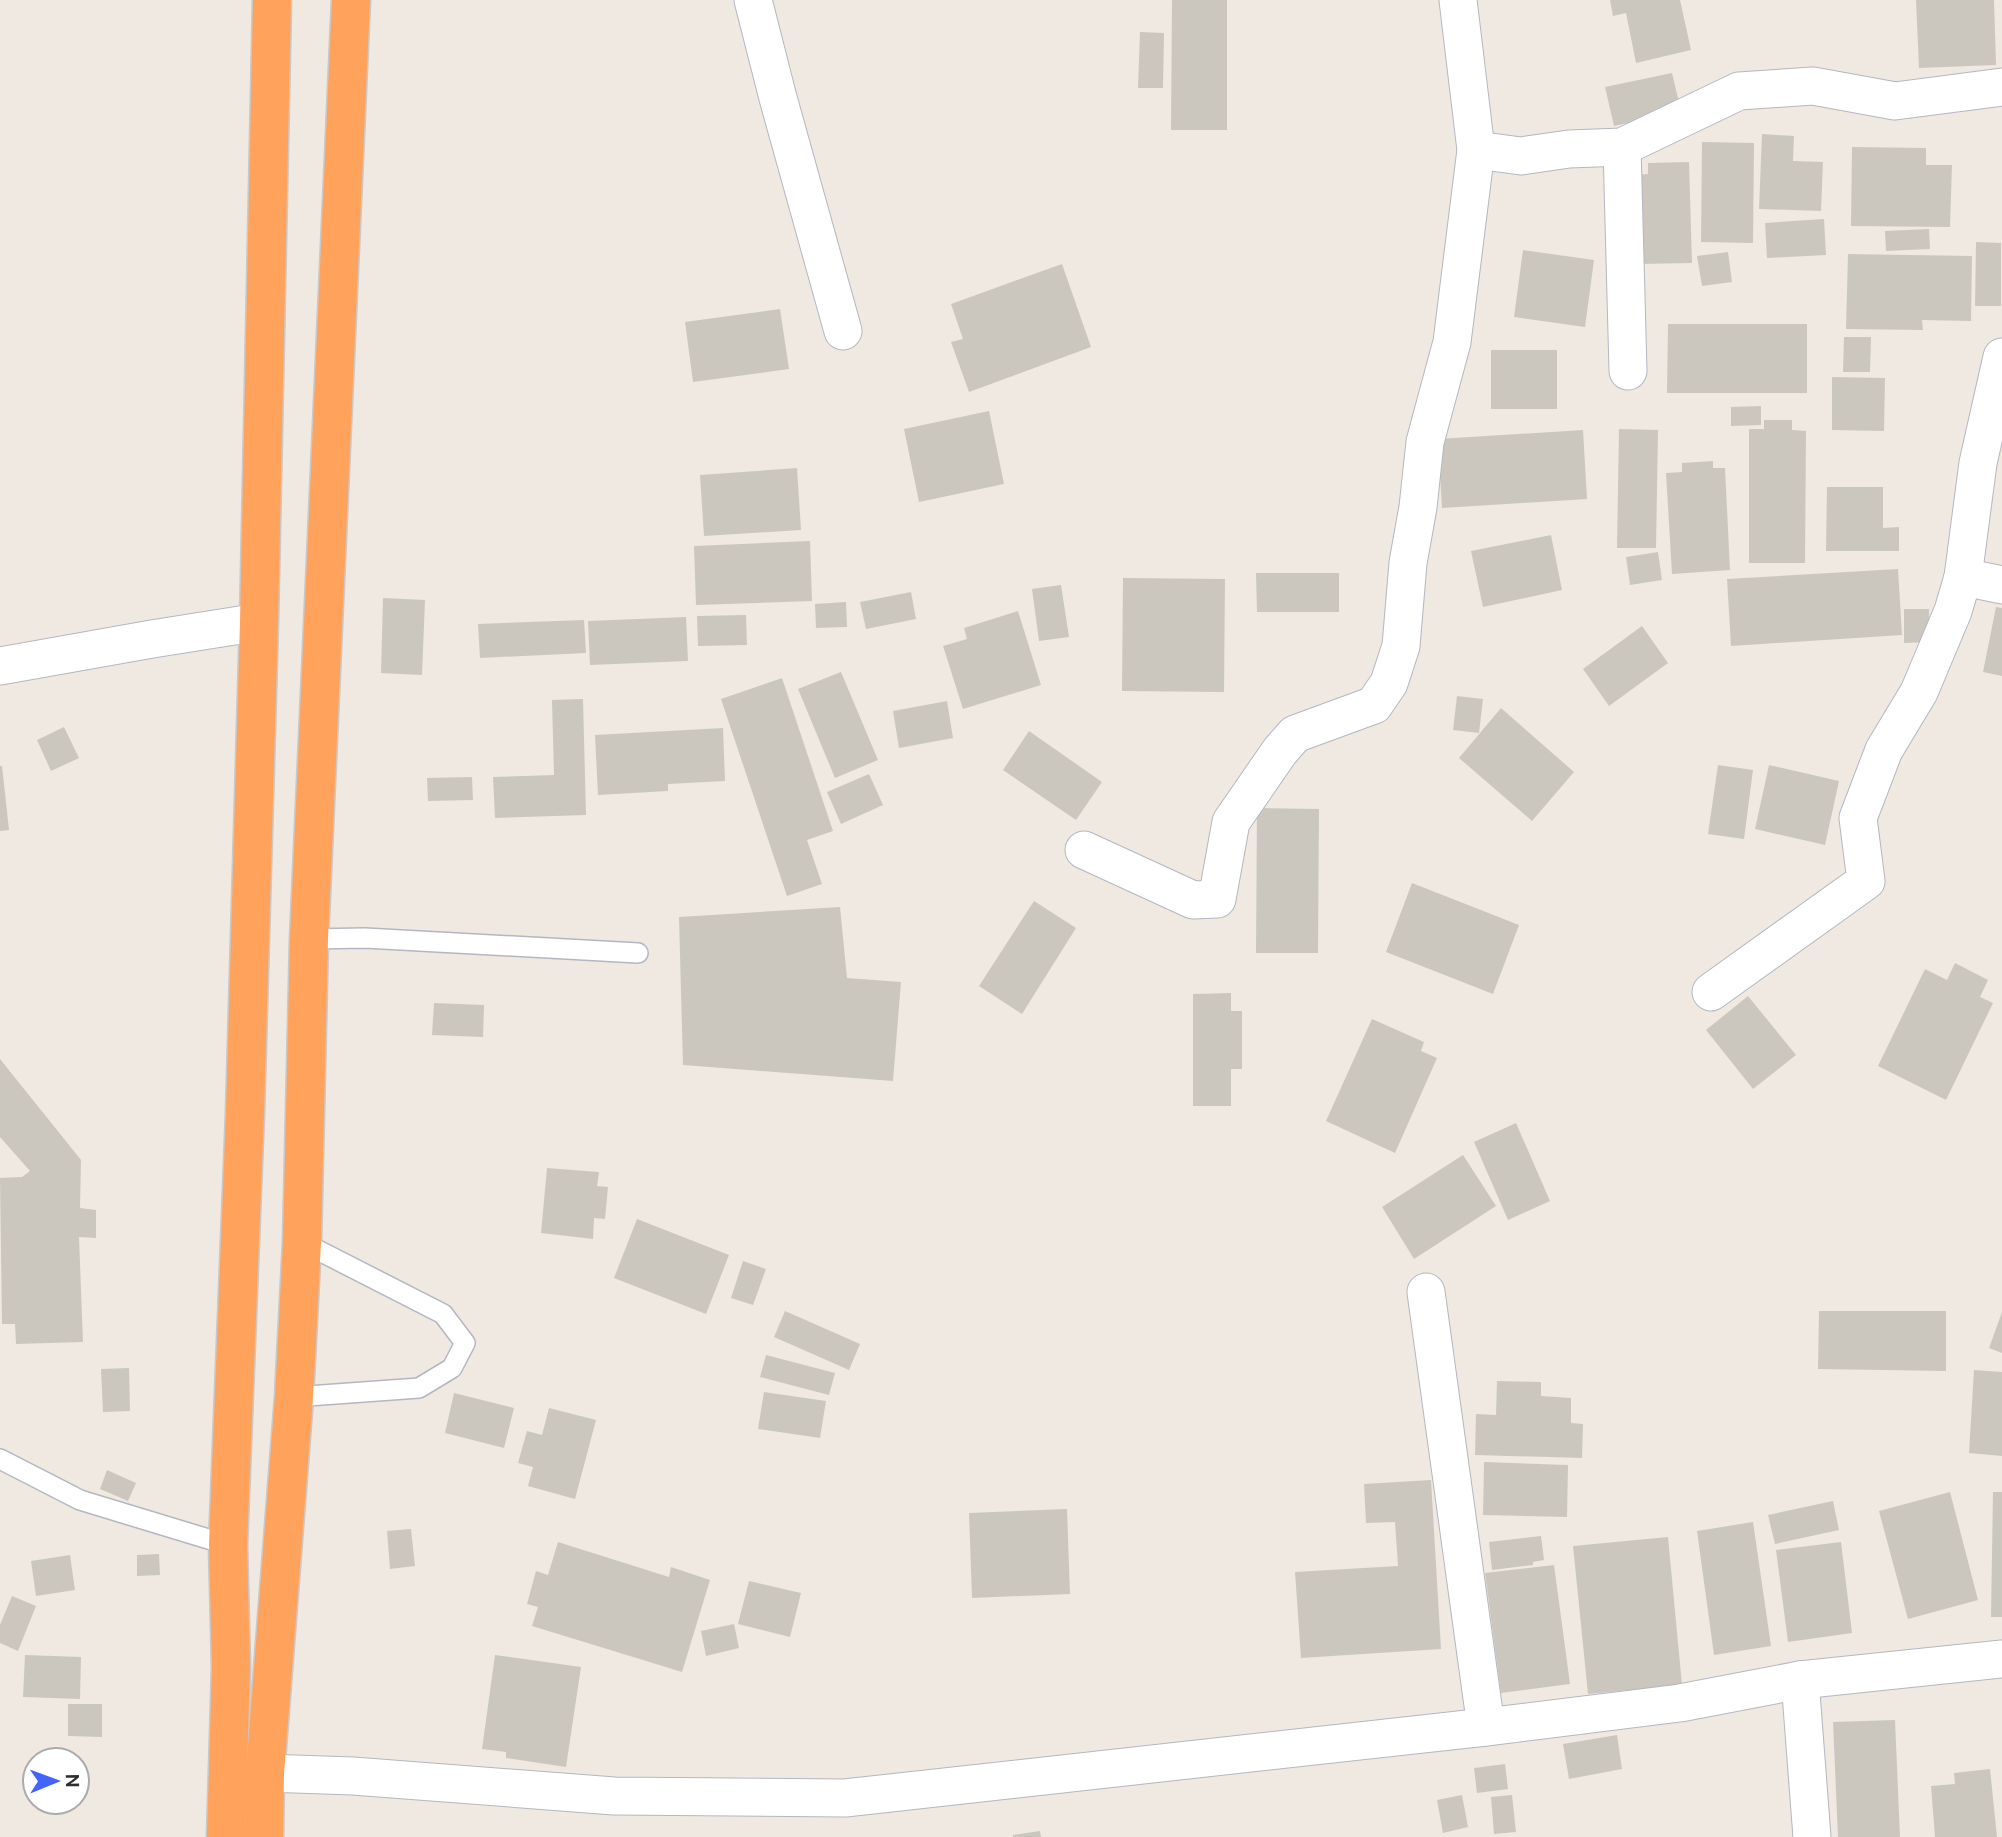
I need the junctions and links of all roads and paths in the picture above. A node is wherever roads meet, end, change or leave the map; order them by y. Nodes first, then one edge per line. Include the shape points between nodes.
1 (272, 0) edge
2 (351, 0) edge
3 (752, 0) edge
4 (1458, 0) edge
5 (2002, 87) edge
6 (1622, 147) junction
7 (1476, 150) junction
8 (842, 331) dead end
9 (2002, 357) edge
10 (1628, 371) dead end
11 (1963, 577) junction
12 (2002, 585) edge
13 (260, 622) junction
14 (0, 666) edge
15 (1084, 850) dead end
16 (309, 939) junction
17 (638, 953) dead end
18 (1711, 992) dead end
19 (302, 1242) junction
20 (1426, 1292) dead end
21 (294, 1397) junction
22 (0, 1459) edge
23 (228, 1545) junction
24 (2002, 1659) edge
25 (1800, 1680) junction
26 (1486, 1727) junction
27 (265, 1773) junction
28 (226, 1837) edge
29 (264, 1837) edge
30 (1812, 1837) edge

1 - 13 highway
2 - 16 highway
3 - 8 street
4 - 7 street
5 - 6 street via 1895,101 1813,86 1739,91
6 - 7 street via 1521,156
6 - 10 street
7 - 15 street via 1452,342 1425,442 1401,646 1389,683 1374,705 1296,734 1280,751 1231,822 1217,899 1193,900
9 - 11 street via 1978,463
11 - 12 street
11 - 18 street via 1919,692 1884,750 1858,818 1866,881
13 - 14 street
13 - 23 highway
16 - 17 lane
16 - 19 highway
19 - 21 highway
19 - 21 lane via 443,1314 465,1343 452,1368 419,1388
20 - 26 street
21 - 27 highway
22 - 23 lane via 80,1500
23 - 28 highway via 231,1667
24 - 25 street
25 - 26 street via 1680,1703
25 - 30 street
26 - 27 street via 845,1798 614,1796
27 - 29 highway

